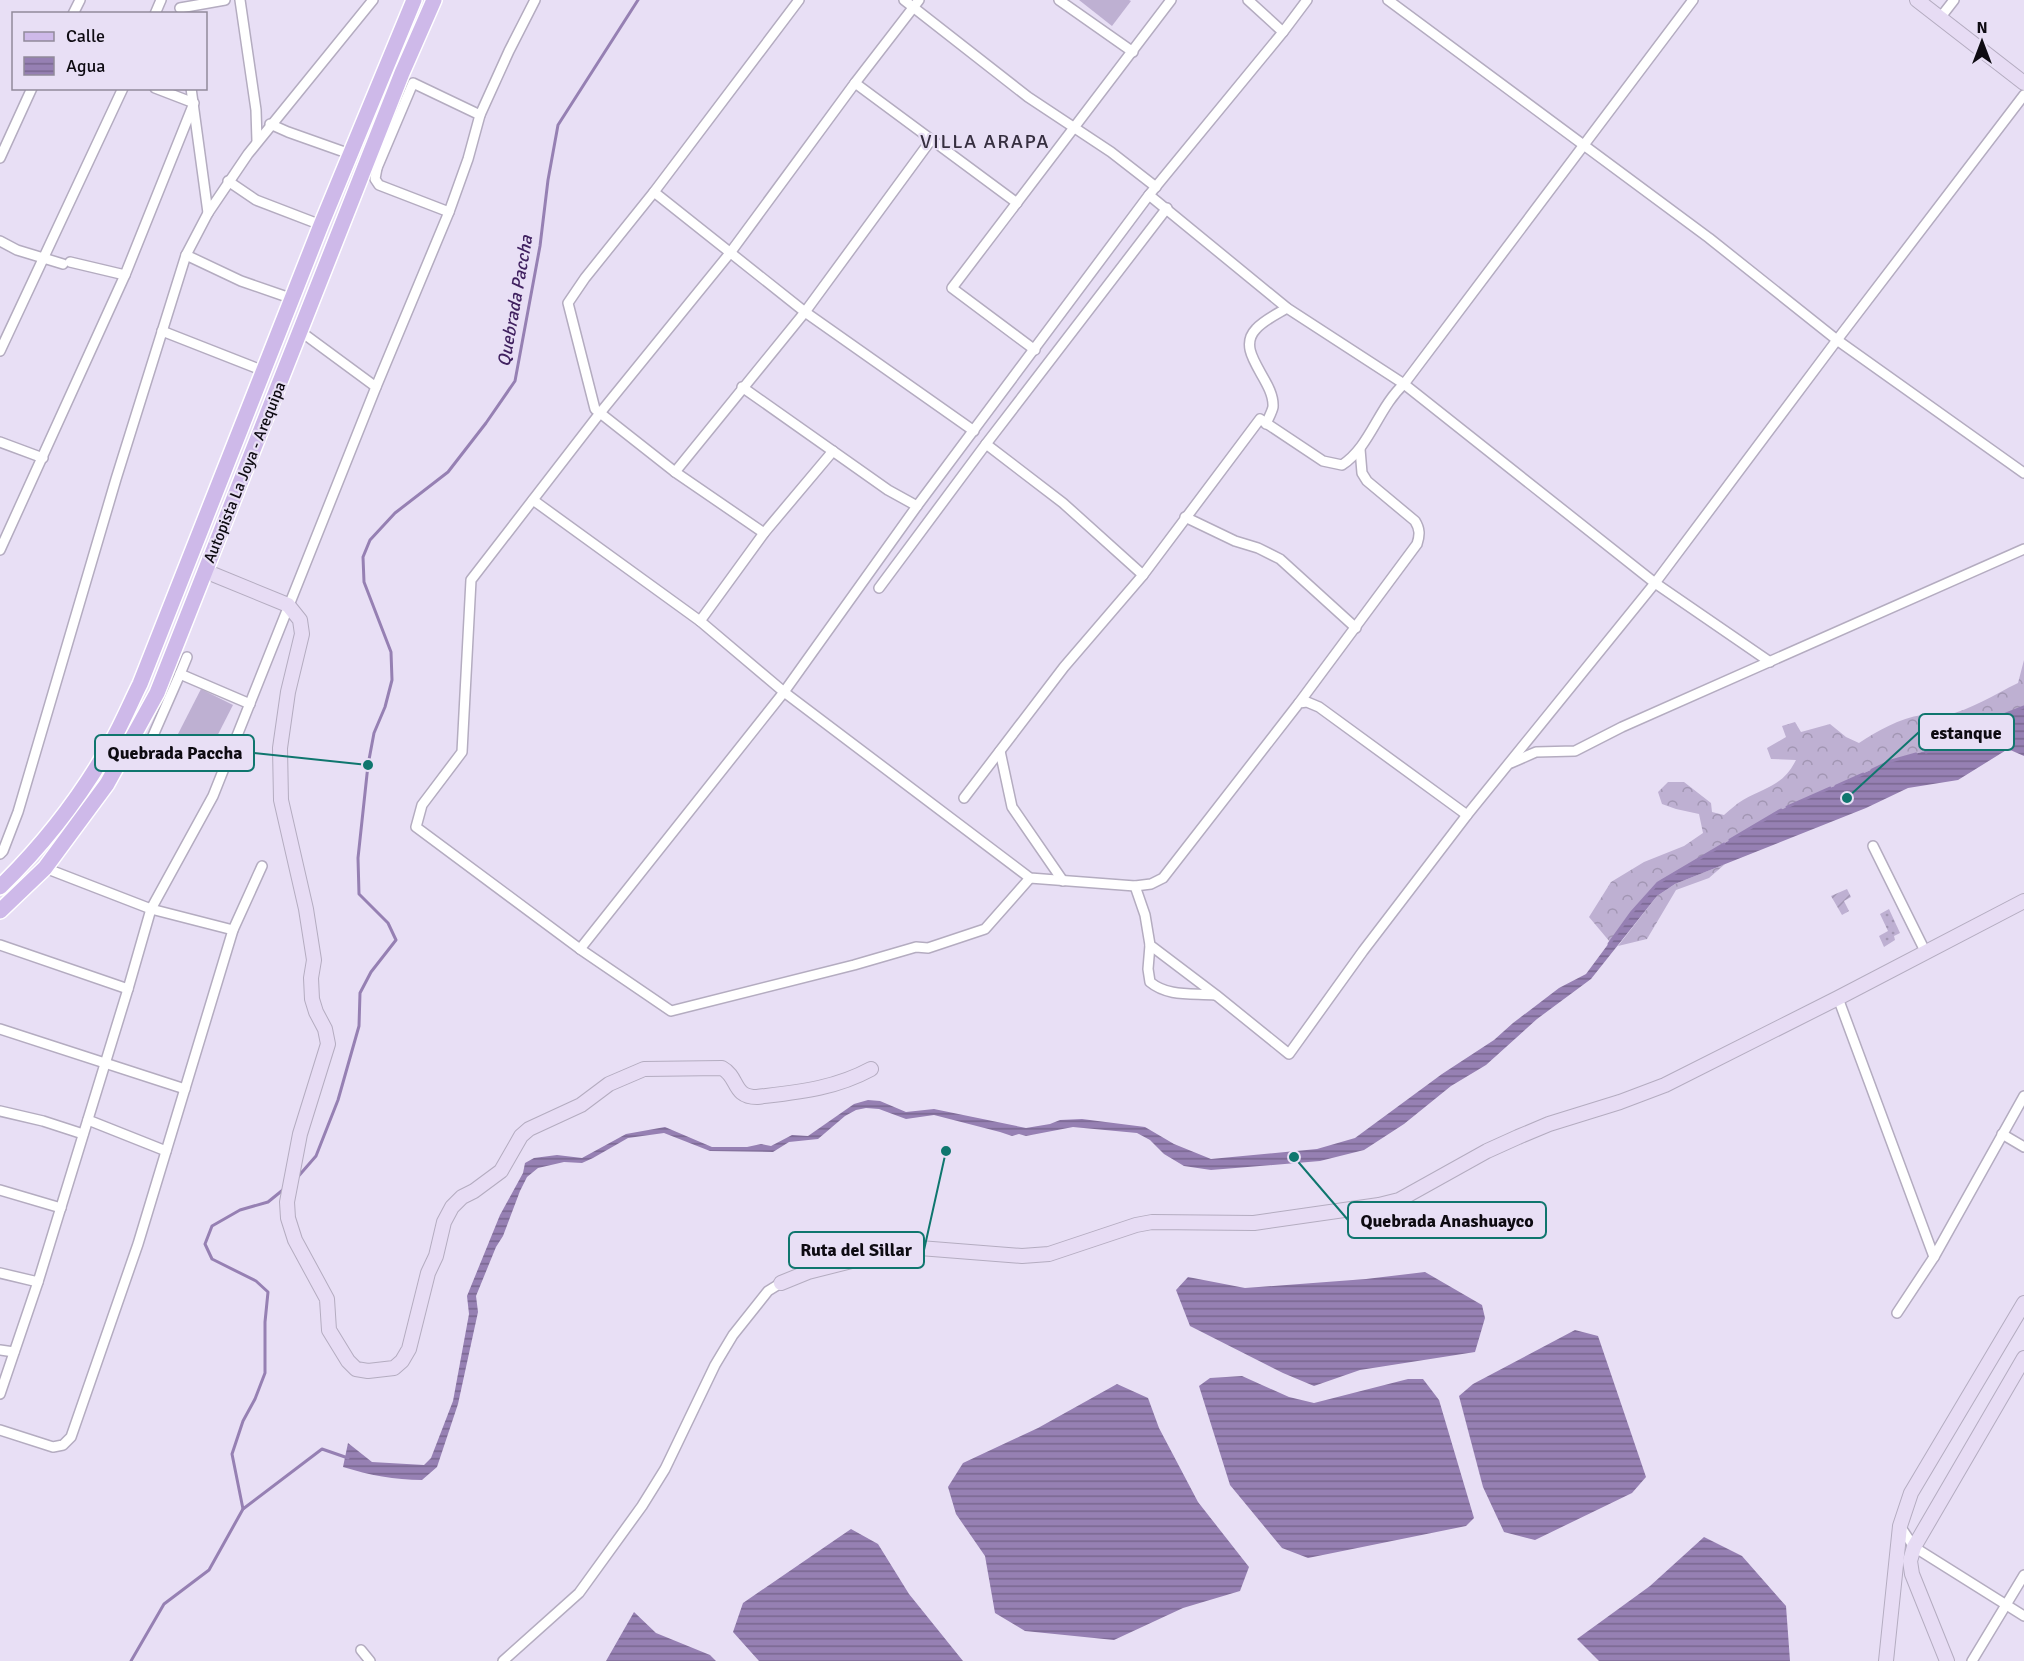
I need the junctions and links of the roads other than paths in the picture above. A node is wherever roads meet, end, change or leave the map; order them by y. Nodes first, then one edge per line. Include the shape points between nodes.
1 (226, 0) edge
2 (240, 0) edge
3 (374, 0) edge
4 (414, 0) edge
5 (434, 0) edge
6 (535, 0) edge
7 (799, 0) edge
8 (904, 0) edge
9 (1059, 0) edge
10 (1172, 0) edge
11 (1248, 0) edge
12 (1307, 0) edge
13 (1388, 0) edge
14 (1693, 0) edge
15 (1917, 0) edge
16 (1954, 0) edge
17 (917, 3) edge
18 (179, 7) edge
19 (1940, 18) junction
20 (1283, 32) junction
21 (1133, 52) junction
22 (855, 83) junction
23 (2024, 83) edge
24 (31, 90) edge
25 (122, 90) edge
26 (160, 90) edge
27 (191, 90) edge
28 (2024, 95) edge
29 (194, 103) junction
30 (480, 115) junction
31 (270, 124) junction
32 (1074, 127) junction
33 (931, 140) junction
34 (257, 141) junction
35 (1583, 145) junction
36 (350, 154) junction
37 (0, 158) edge
38 (372, 165) junction
39 (228, 181) junction
40 (1156, 187) junction
41 (654, 192) junction
42 (1149, 195) junction
43 (1017, 203) junction
44 (1167, 208) junction
45 (449, 212) junction
46 (208, 213) junction
47 (321, 225) junction
48 (0, 241) edge
49 (730, 253) junction
50 (186, 255) junction
51 (43, 259) junction
52 (125, 275) junction
53 (293, 299) junction
54 (1287, 308) junction
55 (805, 312) junction
56 (162, 331) junction
57 (300, 331) junction
58 (1837, 340) junction
59 (1035, 350) junction
60 (0, 351) edge
61 (264, 371) junction
62 (1404, 384) junction
63 (376, 387) junction
64 (742, 387) junction
65 (600, 413) junction
66 (1266, 424) junction
67 (974, 431) junction
68 (0, 442) edge
69 (986, 444) junction
70 (1360, 449) junction
71 (833, 451) junction
72 (43, 458) junction
73 (675, 472) junction
74 (2024, 473) edge
75 (532, 500) junction
76 (917, 506) junction
77 (1185, 517) junction
78 (764, 533) junction
79 (2024, 549) edge
80 (0, 550) edge
81 (205, 571) junction
82 (1143, 575) junction
83 (1655, 583) junction
84 (879, 588) dead end
85 (288, 605) junction
86 (700, 621) junction
87 (1356, 628) junction
88 (187, 657) dead end
89 (1770, 662) junction
90 (180, 674) junction
91 (784, 692) junction
92 (1299, 703) junction
93 (250, 704) junction
94 (152, 738) dead end
95 (1000, 751) junction
96 (1509, 764) junction
97 (964, 798) dead end
98 (1467, 814) junction
99 (1873, 846) dead end
100 (0, 854) edge
101 (262, 866) dead end
102 (45, 868) junction
103 (1030, 878) junction
104 (1063, 881) junction
105 (1135, 886) junction
106 (0, 887) edge
107 (2024, 901) edge
108 (151, 909) junction
109 (0, 911) edge
110 (233, 930) junction
111 (0, 945) edge
112 (1150, 945) junction
113 (580, 949) junction
114 (1926, 952) junction
115 (128, 988) junction
116 (1216, 995) junction
117 (1839, 998) junction
118 (0, 1029) edge
119 (105, 1062) junction
120 (871, 1069) dead end
121 (184, 1089) junction
122 (2024, 1096) edge
123 (0, 1111) edge
124 (88, 1120) junction
125 (83, 1134) junction
126 (2002, 1134) junction
127 (2024, 1147) edge
128 (166, 1151) junction
129 (0, 1190) edge
130 (61, 1208) junction
131 (1934, 1257) junction
132 (0, 1273) edge
133 (38, 1282) junction
134 (781, 1283) joint
135 (2024, 1303) edge
136 (1897, 1313) dead end
137 (0, 1350) edge
138 (14, 1352) junction
139 (2024, 1358) edge
140 (0, 1394) edge
141 (0, 1430) edge
142 (1900, 1526) junction
143 (1914, 1547) junction
144 (2024, 1575) edge
145 (2006, 1606) junction
146 (2024, 1616) edge
147 (361, 1650) dead end
148 (370, 1661) edge
149 (503, 1661) edge
150 (1886, 1661) edge
151 (1947, 1661) edge
152 (1972, 1661) edge

1 - 18 street
2 - 34 street
3 - 31 street
4 - 36 main road, Autopista La Joya - Arequipa
5 - 38 main road, Autopista La Joya - Arequipa via 402,73
6 - 30 street
7 - 41 street
8 - 17 street
9 - 21 street
10 - 21 street
11 - 20 street
12 - 20 street
13 - 35 street
14 - 35 street
15 - 19 street
16 - 19 street
17 - 22 street
17 - 32 street via 1028,97
19 - 23 street
20 - 40 street
21 - 32 street
22 - 33 street
22 - 49 street
24 - 37 street
25 - 51 street
26 - 29 street
27 - 29 street
28 - 58 street
29 - 46 street
29 - 52 street
30 - 38 street via 413,84
30 - 45 street
31 - 34 street
31 - 36 street
32 - 40 street
32 - 43 street
33 - 43 street
33 - 55 street
34 - 39 street
35 - 58 street
35 - 62 street
36 - 47 main road, Autopista La Joya - Arequipa
38 - 45 street via 379,185
38 - 57 main road, Autopista La Joya - Arequipa
39 - 46 street
39 - 47 street via 256,200
40 - 42 street
41 - 49 street
41 - 65 street via 568,303 595,409
42 - 44 street
42 - 59 street
43 - 59 street via 952,288
44 - 54 street
44 - 69 street
45 - 63 street
46 - 50 street
47 - 53 main road, Autopista La Joya - Arequipa
48 - 51 street
49 - 55 street
49 - 65 street
50 - 53 street
50 - 56 street
51 - 52 street
51 - 60 street
52 - 72 street
53 - 61 main road, Autopista La Joya - Arequipa
54 - 62 street
54 - 66 street via 1255,330 1250,338 1251,356 1271,391 1273,407
55 - 64 street
55 - 67 street
56 - 61 street
56 - 100 street via 18,812
57 - 63 street
57 - 81 main road, Autopista La Joya - Arequipa
58 - 74 street
58 - 83 street
59 - 67 street
61 - 106 main road, Autopista La Joya - Arequipa via 144,674 111,743 60,819
62 - 70 street via 1384,406
62 - 83 street
63 - 85 street
64 - 71 street
64 - 73 street
65 - 73 street
65 - 75 street
66 - 70 street via 1334,465 1352,459
66 - 77 street via 1260,419
67 - 76 street
68 - 72 street
69 - 82 street via 1063,502
69 - 84 street
70 - 87 street via 1362,473 1367,481 1415,521 1419,536
71 - 76 street
71 - 78 street
72 - 80 street
73 - 78 street
75 - 86 street
75 - 113 street via 471,580 462,752 422,805 416,827
76 - 91 street
77 - 82 street
77 - 87 street via 1280,559
78 - 86 street
79 - 89 street
81 - 85 street
81 - 102 main road, Autopista La Joya - Arequipa via 157,693 136,734 107,784
82 - 95 street via 1064,667
83 - 89 street
83 - 96 street
85 - 93 street
85 - 120 street via 300,620 302,634 280,748 282,800 314,960 310,978 312,999 328,1044 300,1134 287,1202 288,1218 295,1240 327,1299 329,1330 356,1369 394,1368 402,1361 452,1207 501,1170 529,1129 644,1069 722,1068 747,1097 832,1086
86 - 91 street
87 - 92 street
88 - 90 street
89 - 96 street via 1575,751 1536,752
90 - 93 street
90 - 94 street
91 - 103 street
91 - 113 street
92 - 98 street via 1319,707
92 - 105 street via 1163,878
93 - 108 street via 213,796
95 - 97 street
95 - 104 street via 1012,807
96 - 98 street
98 - 116 street via 1289,1054
99 - 114 street
101 - 110 street
102 - 108 street
102 - 109 main road, Autopista La Joya - Arequipa
103 - 104 street
103 - 113 street via 985,930 928,948 916,947 671,1011
104 - 105 street
105 - 112 street
107 - 114 street
108 - 110 street
108 - 115 street
110 - 121 street
111 - 115 street
112 - 116 street
112 - 116 street via 1150,982 1183,994
114 - 117 street
115 - 119 street
117 - 131 street
117 - 134 street via 1665,1085 1518,1137 1399,1200 1254,1223 1152,1222 1049,1254 1022,1256 907,1247 808,1272
118 - 119 street
119 - 121 street
119 - 124 street
121 - 128 street
122 - 126 street
123 - 125 street
124 - 125 street
124 - 128 street
125 - 130 street
126 - 127 street
126 - 131 street
128 - 141 street via 71,1437 63,1445 53,1447
129 - 130 street
130 - 133 street
131 - 136 street
132 - 133 street
133 - 138 street
134 - 149 street via 768,1291 733,1335 665,1469 579,1593
135 - 142 street via 1911,1493
137 - 138 street
138 - 140 street
139 - 143 street
142 - 143 street
142 - 150 street
143 - 145 street
143 - 151 street via 1912,1574
144 - 145 street
145 - 146 street
145 - 152 street
147 - 148 street

